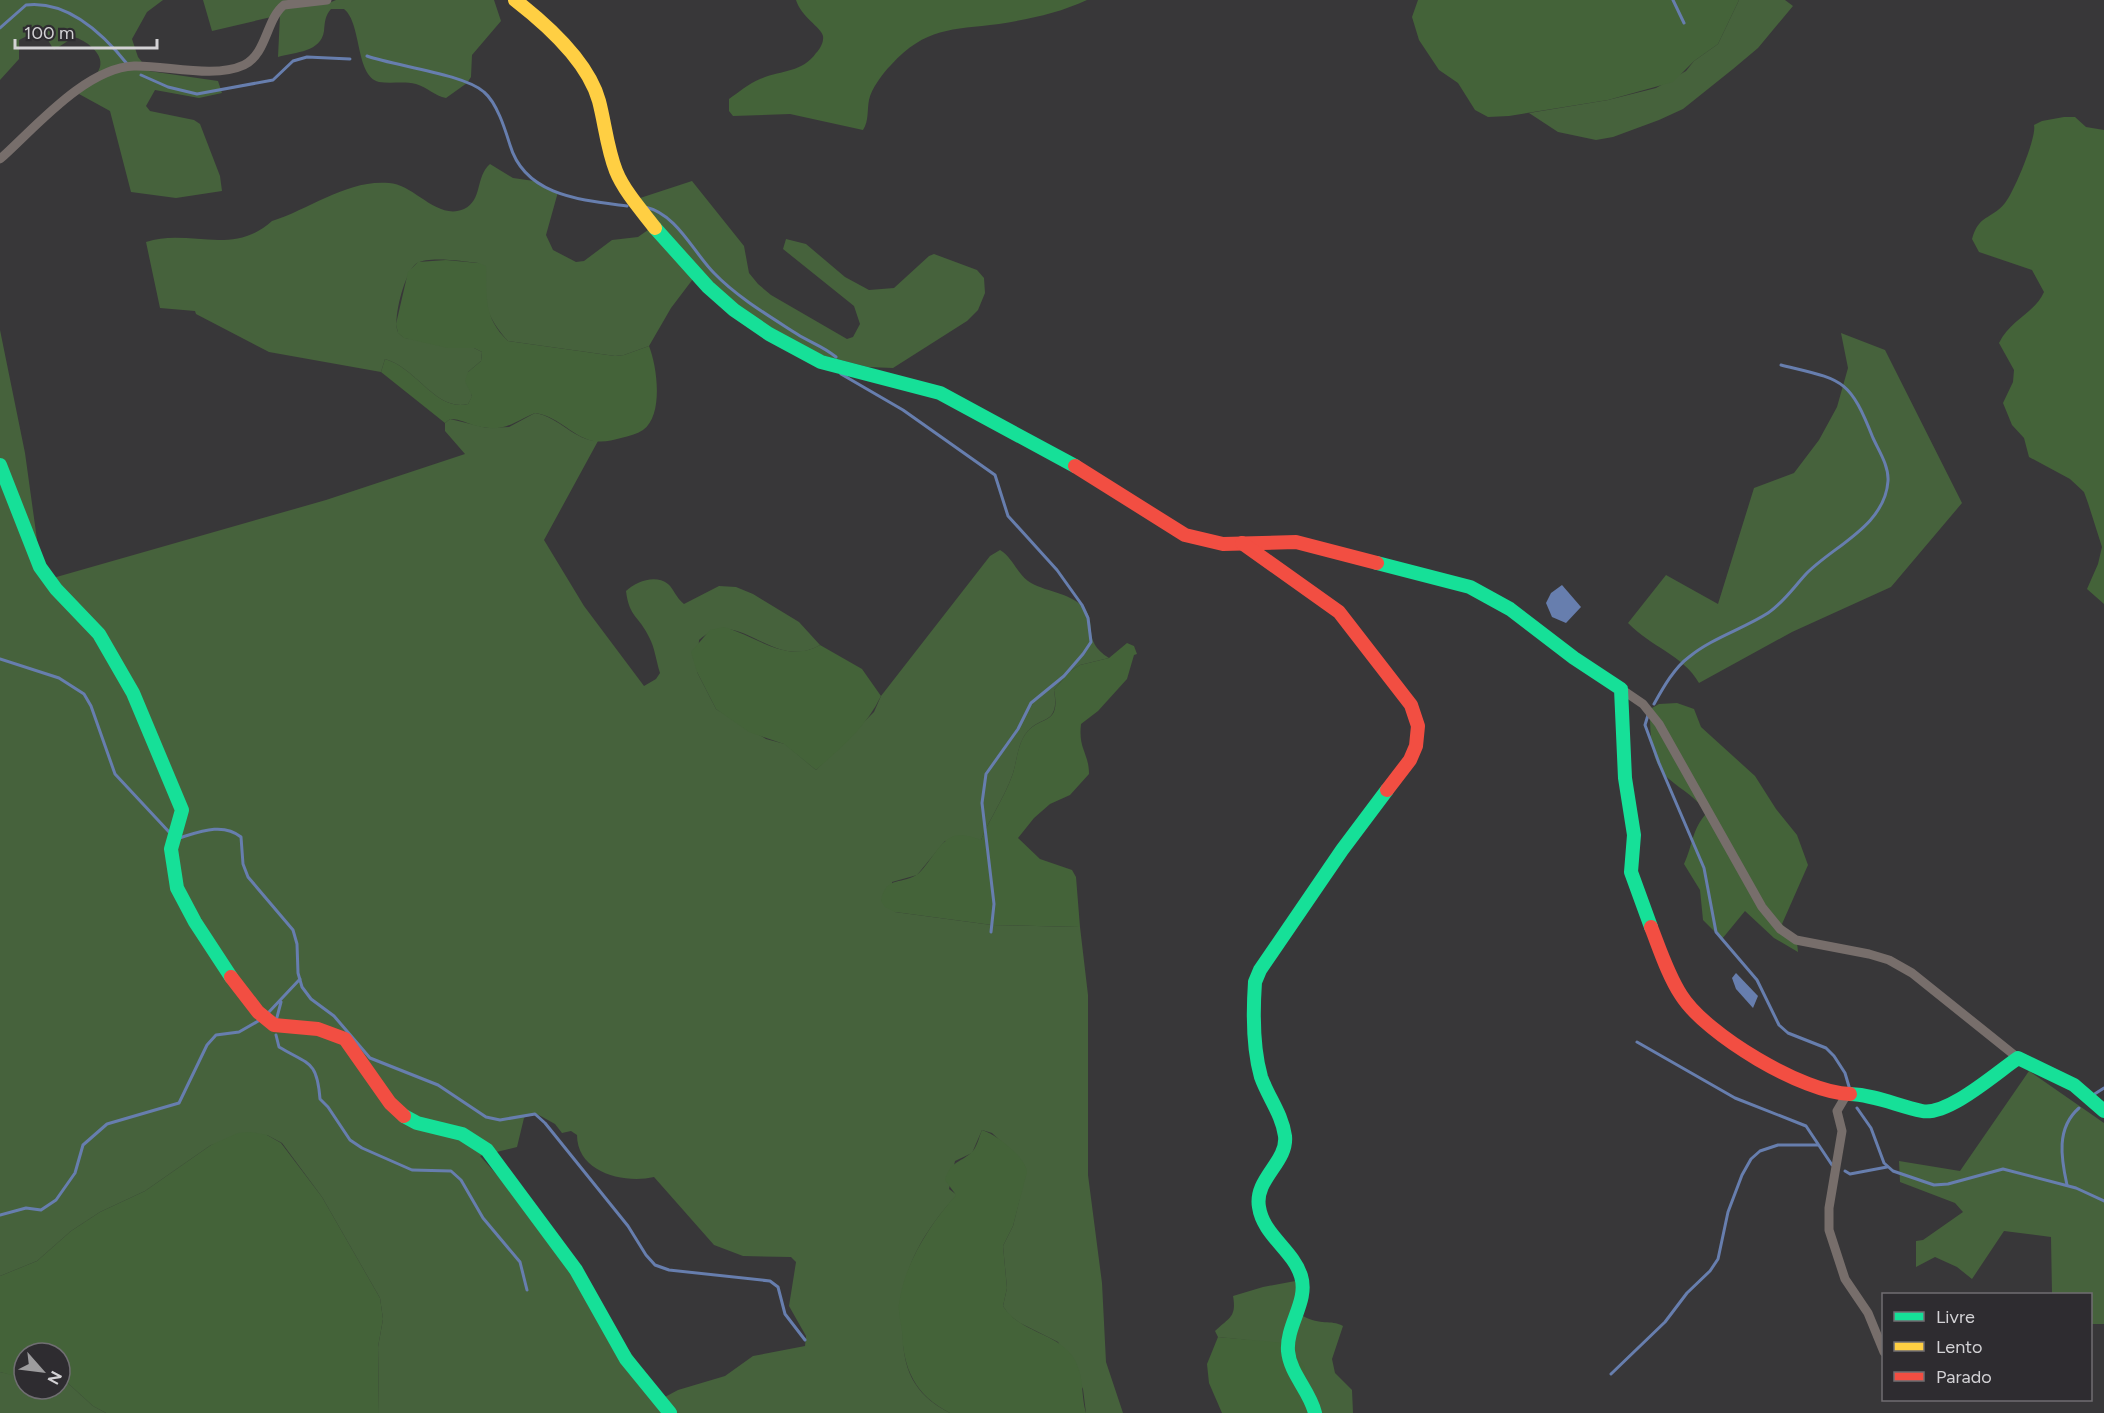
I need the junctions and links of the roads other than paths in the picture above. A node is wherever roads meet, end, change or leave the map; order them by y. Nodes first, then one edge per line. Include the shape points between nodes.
1 (327, 0) edge
2 (515, 0) edge
3 (0, 159) edge
4 (0, 465) edge
5 (1242, 543) junction
6 (1621, 689) junction
7 (2018, 1058) junction
8 (1847, 1094) junction
9 (2104, 1111) edge
10 (1882, 1347) edge
11 (670, 1413) edge
12 (1315, 1413) edge

1 - 3 street via 284,4 258,51 244,65 188,70 135,66 110,71 86,84
2 - 5 street via 549,26 591,84 617,174 639,208 686,264 750,322 821,362 940,393 1073,465 1174,530 1207,542
4 - 11 street via 40,567 99,634 133,693 182,810 171,849 177,888 237,987 274,1025 318,1029 345,1039 404,1116 462,1134 487,1150 576,1270 626,1359
5 - 6 street via 1296,542 1458,582 1497,601
5 - 12 street via 1349,622 1411,705 1420,730 1410,760 1342,850 1255,982 1261,1076 1286,1139 1258,1190 1257,1204 1265,1224 1301,1276 1303,1294 1292,1320 1288,1349
6 - 7 street via 1643,704 1659,724 1762,907 1780,929 1802,943 1889,960 1941,994
6 - 8 street via 1625,778 1634,835 1631,872 1682,997 1740,1049 1814,1087
7 - 8 street via 1959,1101 1935,1112
7 - 9 street via 2074,1085
8 - 10 street via 1837,1112 1842,1131 1828,1224 1845,1279 1868,1314

